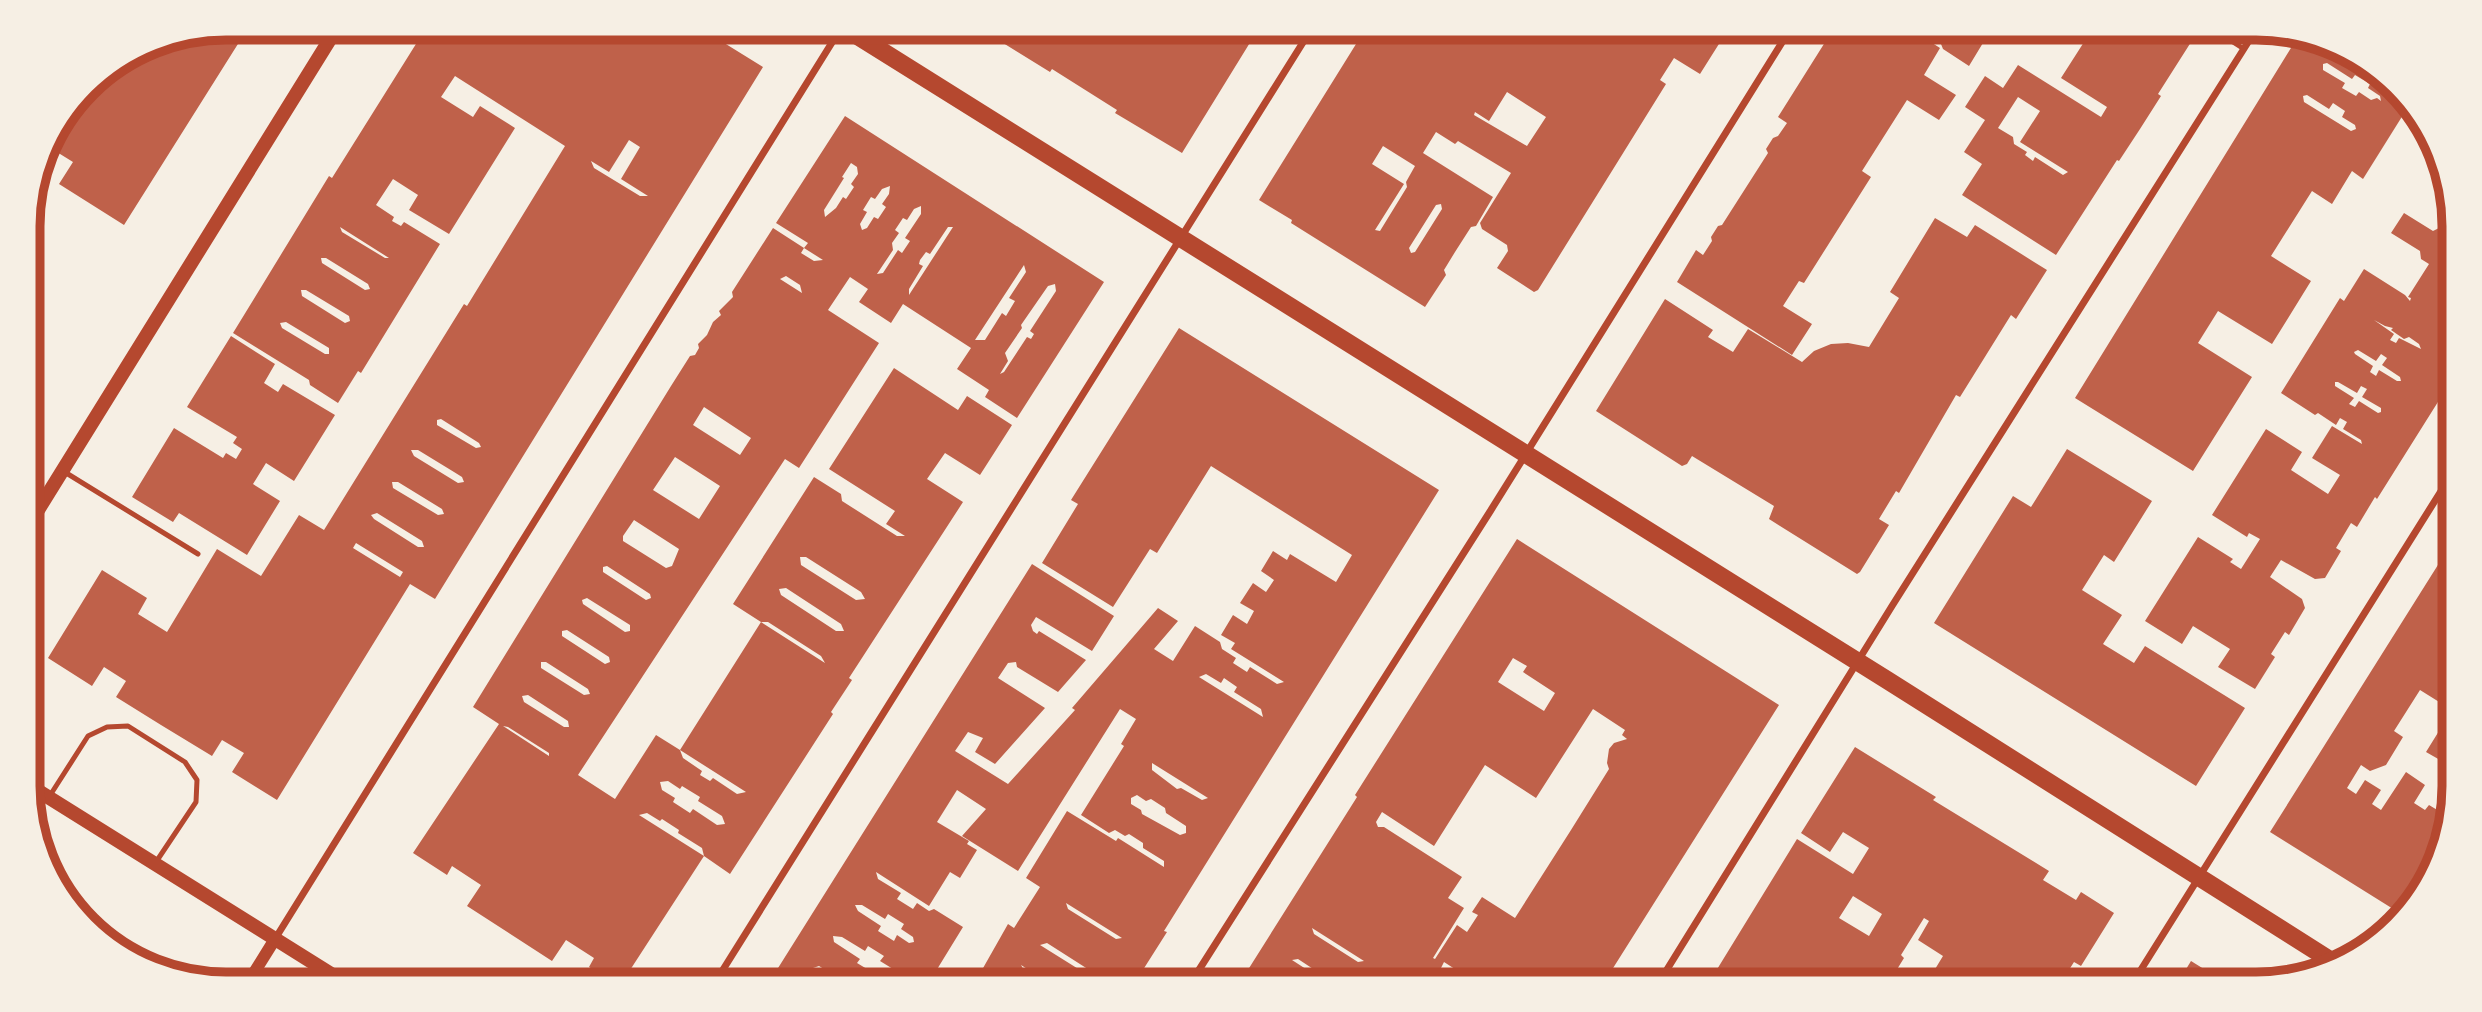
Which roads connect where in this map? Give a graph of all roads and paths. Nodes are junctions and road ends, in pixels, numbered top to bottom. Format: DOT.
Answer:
graph roads {
  1 [pos="1304,40"];
  2 [pos="1783,40"];
  3 [pos="2230,40"];
  4 [pos="2250,40"];
  5 [pos="330,41"];
  6 [pos="835,41"];
  7 [pos="863,41"];
  8 [pos="2244,49"];
  9 [pos="1180,238"];
  10 [pos="1525,454"];
  11 [pos="63,471"];
  12 [pos="2442,489"];
  13 [pos="40,506"];
  14 [pos="198,554"];
  15 [pos="1858,662"];
  16 [pos="40,792"];
  17 [pos="49,797"];
  18 [pos="155,864"];
  19 [pos="2199,879"];
  20 [pos="275,939"];
  21 [pos="2325,958"];
  22 [pos="1666,971"];
  23 [pos="2140,971"];
  24 [pos="254,972"];
  25 [pos="328,972"];
  26 [pos="722,972"];
  27 [pos="1198,972"];
  1 -- 9 [label="street"];
  2 -- 10 [label="street"];
  3 -- 8 [label="lane"];
  4 -- 8 [label="street"];
  5 -- 11 [label="main road"];
  6 -- 20 [label="street"];
  7 -- 9 [label="main road"];
  8 -- 15 [label="street"];
  9 -- 10 [label="main road"];
  9 -- 26 [label="street"];
  10 -- 15 [label="main road"];
  10 -- 27 [label="street"];
  11 -- 13 [label="main road"];
  11 -- 14 [label="lane"];
  12 -- 19 [label="street"];
  15 -- 19 [label="main road"];
  15 -- 22 [label="street"];
  16 -- 17 [label="main road"];
  17 -- 18 [label="main road"];
  17 -- 18 [label="lane"];
  18 -- 20 [label="main road"];
  19 -- 21 [label="main road"];
  19 -- 23 [label="street"];
  20 -- 24 [label="street"];
  20 -- 25 [label="main road"];
}
